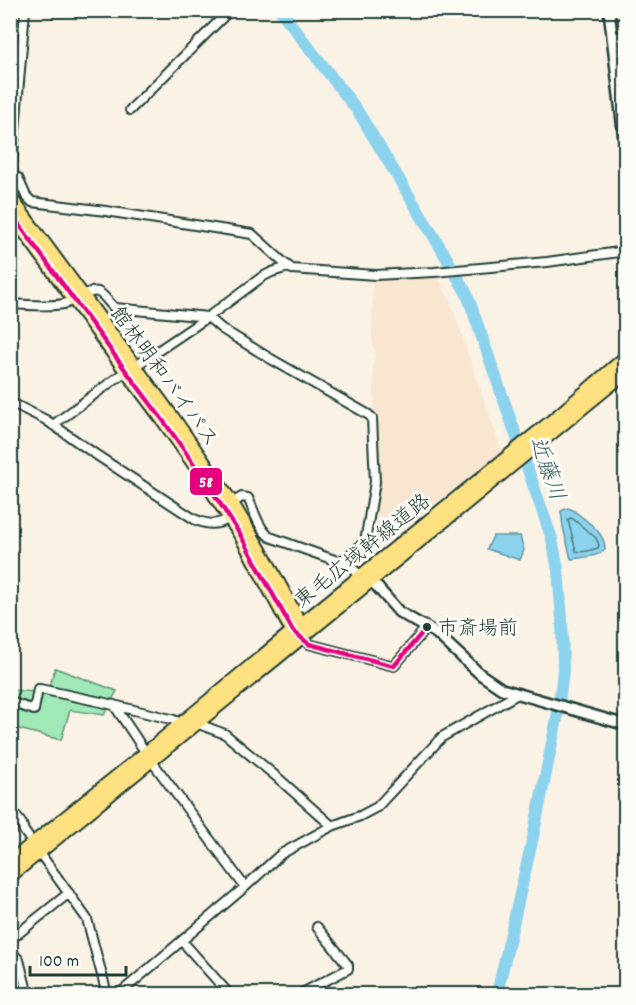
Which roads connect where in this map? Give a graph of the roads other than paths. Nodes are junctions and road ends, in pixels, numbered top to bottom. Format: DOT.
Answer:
graph roads {
  1 [pos="25,10"];
  2 [pos="230,10"];
  3 [pos="609,10"];
  4 [pos="626,35"];
  5 [pos="612,38"];
  6 [pos="622,95"];
  7 [pos="130,110"];
  8 [pos="626,156"];
  9 [pos="12,178"];
  10 [pos="10,197"];
  11 [pos="10,212"];
  12 [pos="626,251"];
  13 [pos="288,267"];
  14 [pos="79,298"];
  15 [pos="10,304"];
  16 [pos="208,317"];
  17 [pos="626,357"];
  18 [pos="130,369"];
  19 [pos="626,372"];
  20 [pos="10,402"];
  21 [pos="53,425"];
  22 [pos="531,443"];
  23 [pos="232,503"];
  24 [pos="230,518"];
  25 [pos="340,562"];
  26 [pos="367,578"];
  27 [pos="427,627"];
  28 [pos="298,631"];
  29 [pos="516,694"];
  30 [pos="10,702"];
  31 [pos="114,705"];
  32 [pos="182,723"];
  33 [pos="196,723"];
  34 [pos="626,725"];
  35 [pos="149,756"];
  36 [pos="10,808"];
  37 [pos="332,826"];
  38 [pos="37,848"];
  39 [pos="10,862"];
  40 [pos="10,876"];
  41 [pos="245,887"];
  42 [pos="69,893"];
  43 [pos="317,927"];
  44 [pos="10,940"];
  45 [pos="182,941"];
  46 [pos="10,950"];
  47 [pos="15,994"];
  48 [pos="106,994"];
  49 [pos="119,994"];
  50 [pos="229,994"];
  51 [pos="300,994"];
  1 -- 9 [label="street"];
  2 -- 7 [label="street"];
  3 -- 5 [label="street"];
  4 -- 5 [label="street"];
  5 -- 6 [label="street"];
  6 -- 8 [label="street"];
  9 -- 13 [label="street"];
  10 -- 14 [label="highway, 館林明和バイパス"];
  11 -- 14 [label="highway, 館林明和バイパス"];
  12 -- 13 [label="street"];
  13 -- 16 [label="street"];
  14 -- 15 [label="street"];
  14 -- 16 [label="street"];
  14 -- 18 [label="highway, 館林明和バイパス"];
  16 -- 18 [label="street"];
  16 -- 25 [label="street"];
  17 -- 22 [label="highway, 東毛広域幹線道路"];
  18 -- 21 [label="street"];
  18 -- 23 [label="highway, 館林明和バイパス"];
  18 -- 24 [label="highway, 館林明和バイパス"];
  19 -- 22 [label="highway, 東毛広域幹線道路"];
  20 -- 21 [label="street"];
  21 -- 24 [label="street"];
  22 -- 26 [label="highway, 東毛広域幹線道路"];
  23 -- 25 [label="street"];
  23 -- 28 [label="highway, 館林明和バイパス"];
  24 -- 28 [label="highway, 館林明和バイパス"];
  25 -- 26 [label="street"];
  26 -- 27 [label="street"];
  26 -- 28 [label="highway, 東毛広域幹線道路"];
  27 -- 28 [label="street"];
  27 -- 29 [label="street"];
  28 -- 32 [label="highway, 東毛広域幹線道路"];
  28 -- 33 [label="highway, 東毛広域幹線道路"];
  29 -- 34 [label="street"];
  29 -- 37 [label="street"];
  30 -- 31 [label="street"];
  31 -- 32 [label="street"];
  31 -- 35 [label="street"];
  32 -- 35 [label="highway, 東毛広域幹線道路"];
  33 -- 35 [label="highway, 東毛広域幹線道路"];
  33 -- 37 [label="street"];
  35 -- 38 [label="highway, 東毛広域幹線道路"];
  35 -- 41 [label="street"];
  36 -- 38 [label="street"];
  37 -- 41 [label="street"];
  38 -- 39 [label="highway, 東毛広域幹線道路"];
  38 -- 40 [label="highway, 東毛広域幹線道路"];
  38 -- 42 [label="street"];
  41 -- 45 [label="street"];
  42 -- 44 [label="street"];
  42 -- 48 [label="street"];
  43 -- 51 [label="street"];
  45 -- 49 [label="street"];
  45 -- 50 [label="street"];
  46 -- 47 [label="street"];
}
